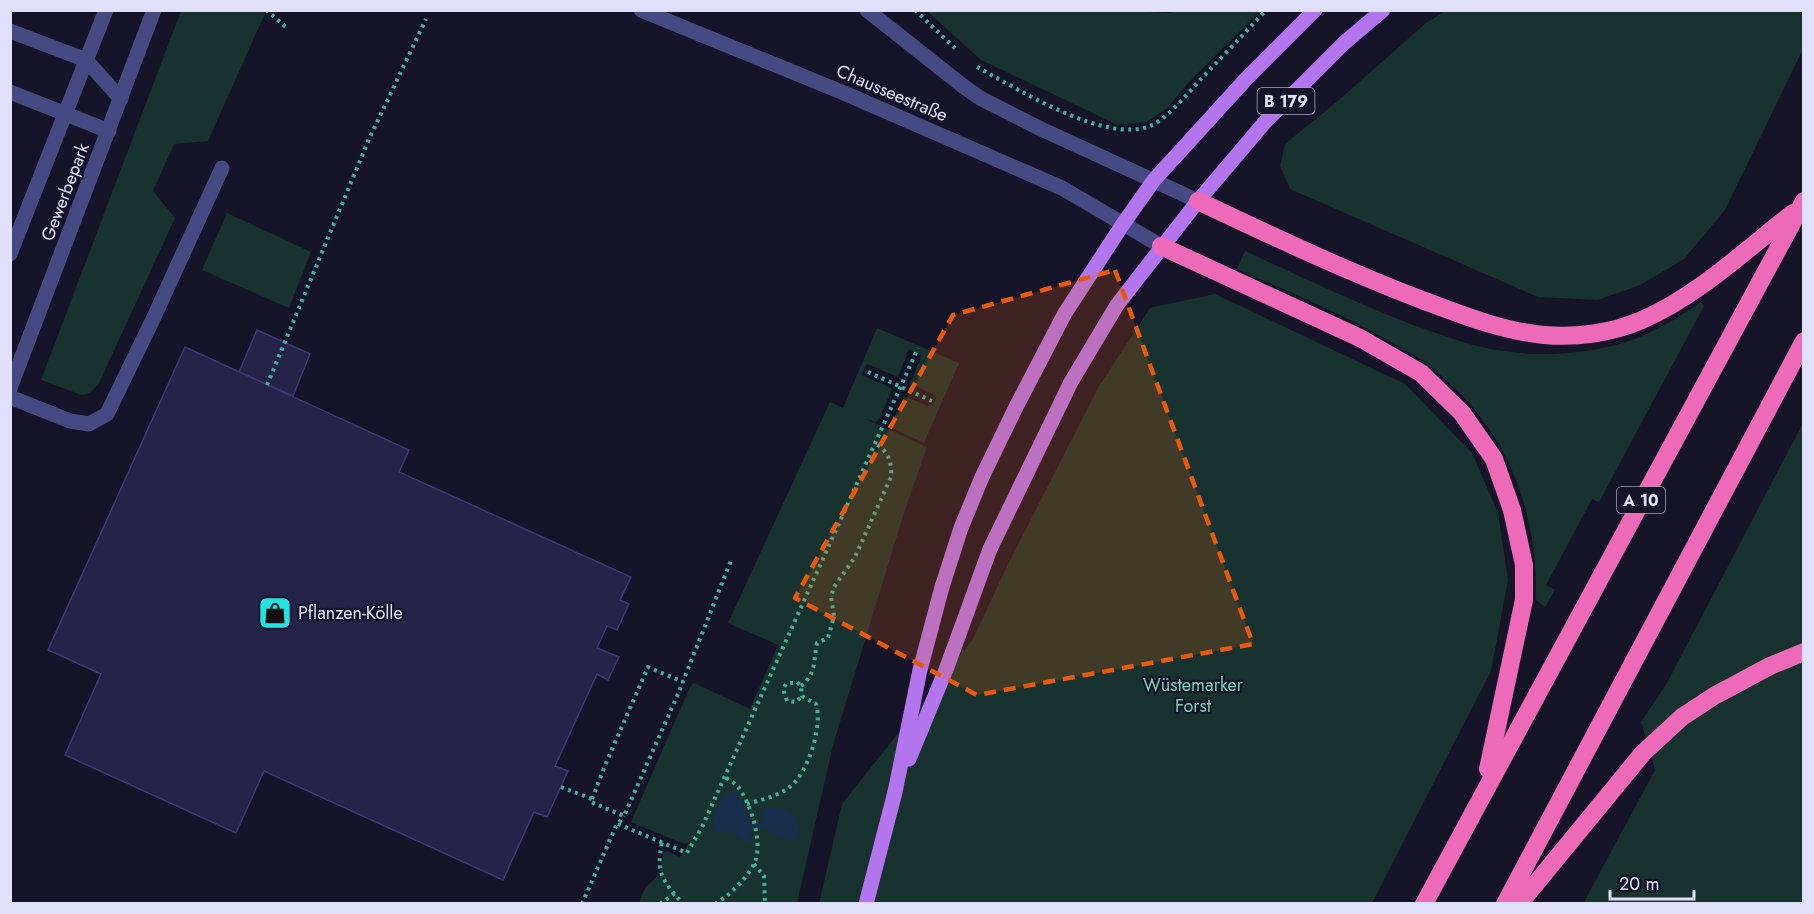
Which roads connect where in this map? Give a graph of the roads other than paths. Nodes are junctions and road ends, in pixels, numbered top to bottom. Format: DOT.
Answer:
graph roads {
  1 [pos="106,10"];
  2 [pos="154,10"];
  3 [pos="641,10"];
  4 [pos="867,10"];
  5 [pos="1316,10"];
  6 [pos="1383,10"];
  7 [pos="10,31"];
  8 [pos="86,60"];
  9 [pos="10,92"];
  10 [pos="121,99"];
  11 [pos="66,113"];
  12 [pos="109,131"];
  13 [pos="222,168"];
  14 [pos="1154,180"];
  15 [pos="1198,201"];
  16 [pos="1802,204"];
  17 [pos="1123,224"];
  18 [pos="1161,246"];
  19 [pos="10,254"];
  20 [pos="1803,341"];
  21 [pos="10,388"];
  22 [pos="10,397"];
  23 [pos="1803,652"];
  24 [pos="895,792"];
  25 [pos="1483,792"];
  26 [pos="866,903"];
  27 [pos="1424,903"];
  28 [pos="1506,903"];
  29 [pos="1519,903"];
  1 -- 8 [label="street, Gewerbepark"];
  2 -- 10 [label="street, Gewerbepark"];
  3 -- 17 [label="street, Chausseestraße"];
  4 -- 14 [label="street, Chausseestraße"];
  5 -- 14 [label="main road, B 179"];
  6 -- 15 [label="main road, B 179"];
  7 -- 8 [label="street"];
  8 -- 10 [label="street"];
  8 -- 11 [label="street, Gewerbepark"];
  9 -- 11 [label="street"];
  10 -- 12 [label="street, Gewerbepark"];
  11 -- 12 [label="street"];
  11 -- 19 [label="street, Gewerbepark"];
  12 -- 21 [label="street, Gewerbepark"];
  13 -- 22 [label="street"];
  14 -- 15 [label="street, Chausseestraße"];
  14 -- 17 [label="main road"];
  15 -- 16 [label="highway"];
  15 -- 18 [label="main road, B 179"];
  16 -- 25 [label="highway, A 10"];
  17 -- 18 [label="street, Chausseestraße"];
  17 -- 24 [label="main road"];
  18 -- 24 [label="main road"];
  18 -- 25 [label="highway"];
  20 -- 28 [label="highway"];
  23 -- 29 [label="highway"];
  24 -- 26 [label="main road"];
  25 -- 27 [label="highway, A 10"];
}
